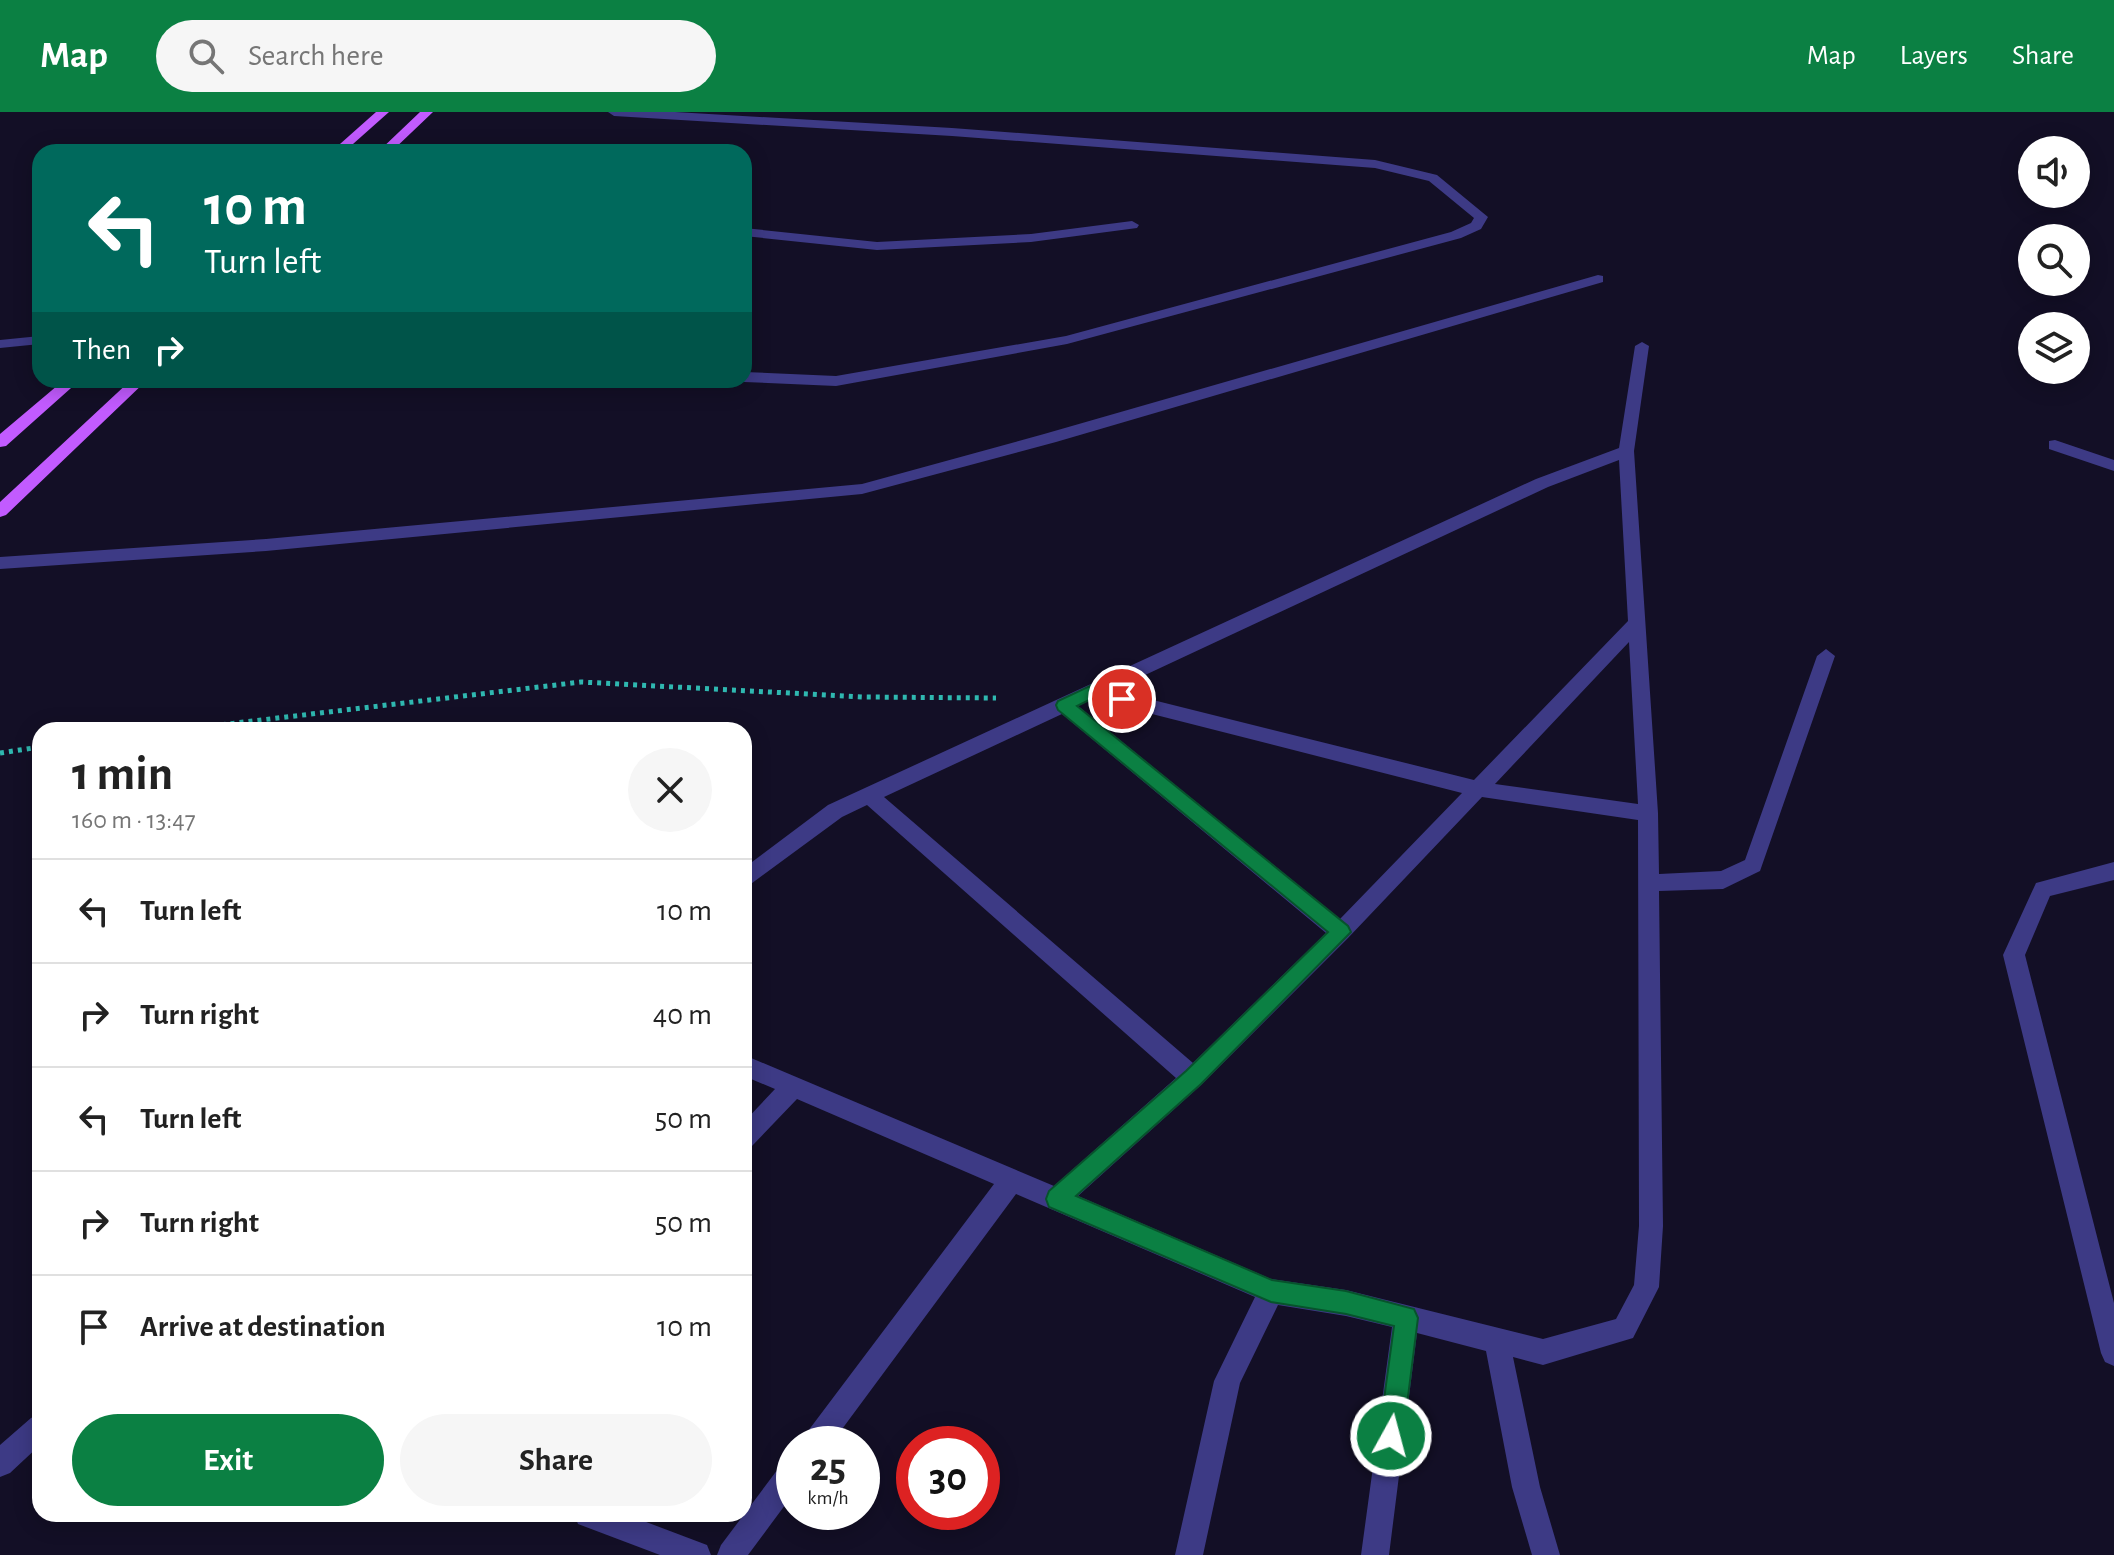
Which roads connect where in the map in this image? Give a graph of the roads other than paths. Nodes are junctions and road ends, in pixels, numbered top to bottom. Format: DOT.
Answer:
graph roads {
  1 [pos="383,112"];
  2 [pos="427,112"];
  3 [pos="614,112"];
  4 [pos="346,144"];
  5 [pos="393,144"];
  6 [pos="1132,225"];
  7 [pos="752,233"];
  8 [pos="1598,279"];
  9 [pos="32,341"];
  10 [pos="0,344"];
  11 [pos="1642,346"];
  12 [pos="752,377"];
  13 [pos="64,388"];
  14 [pos="131,388"];
  15 [pos="0,442"];
  16 [pos="2055,445"];
  17 [pos="1626,451"];
  18 [pos="2114,466"];
  19 [pos="0,511"];
  20 [pos="0,563"];
  21 [pos="1636,623"];
  22 [pos="1826,656"];
  23 [pos="1092,692"];
  24 [pos="1064,705"];
  25 [pos="1478,789"];
  26 [pos="869,795"];
  27 [pos="1648,813"];
  28 [pos="2114,871"];
  29 [pos="752,874"];
  30 [pos="1648,883"];
  31 [pos="1341,932"];
  32 [pos="752,1068"];
  33 [pos="1193,1078"];
  34 [pos="794,1086"];
  35 [pos="752,1130"];
  36 [pos="1012,1180"];
  37 [pos="1057,1199"];
  38 [pos="1271,1291"];
  39 [pos="1406,1318"];
  40 [pos="1497,1341"];
  41 [pos="2114,1353"];
  42 [pos="828,1426"];
  43 [pos="32,1434"];
  44 [pos="0,1463"];
  45 [pos="776,1495"];
  46 [pos="609,1522"];
  47 [pos="697,1555"];
  48 [pos="731,1555"];
  49 [pos="1189,1555"];
  50 [pos="1375,1555"];
  51 [pos="1546,1555"];
  1 -- 4 [label="main road"];
  2 -- 5 [label="main road"];
  3 -- 12 [label="street"];
  6 -- 7 [label="street"];
  8 -- 20 [label="street"];
  9 -- 10 [label="street"];
  11 -- 17 [label="street"];
  13 -- 15 [label="main road"];
  14 -- 19 [label="main road"];
  16 -- 18 [label="street"];
  17 -- 21 [label="street"];
  17 -- 23 [label="street"];
  21 -- 25 [label="street"];
  21 -- 27 [label="street"];
  22 -- 30 [label="street"];
  23 -- 24 [label="street"];
  23 -- 25 [label="street"];
  24 -- 26 [label="street"];
  24 -- 31 [label="street"];
  25 -- 27 [label="street"];
  25 -- 31 [label="street"];
  26 -- 29 [label="street"];
  26 -- 33 [label="street"];
  27 -- 30 [label="street"];
  28 -- 41 [label="street"];
  30 -- 40 [label="street"];
  31 -- 33 [label="street"];
  32 -- 34 [label="street"];
  33 -- 37 [label="street"];
  34 -- 35 [label="street"];
  34 -- 36 [label="street"];
  36 -- 37 [label="street"];
  36 -- 42 [label="street"];
  37 -- 38 [label="street"];
  38 -- 39 [label="street"];
  38 -- 49 [label="street"];
  39 -- 40 [label="street"];
  39 -- 50 [label="street"];
  40 -- 51 [label="street"];
  43 -- 44 [label="street"];
  45 -- 48 [label="street"];
  46 -- 47 [label="street"];
}
